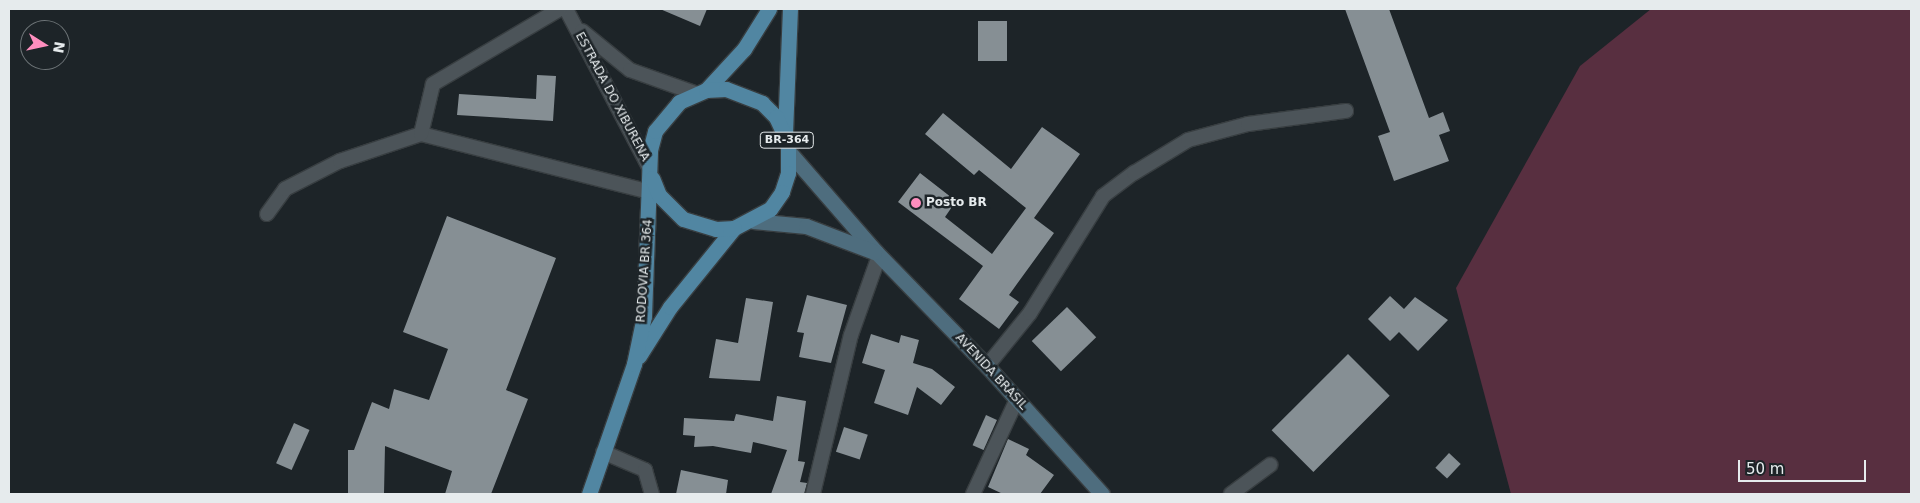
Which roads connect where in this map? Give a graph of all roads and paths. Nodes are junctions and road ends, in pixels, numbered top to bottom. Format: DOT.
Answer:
graph roads {
  1 [pos="560,9"];
  2 [pos="566,9"];
  3 [pos="768,9"];
  4 [pos="790,9"];
  5 [pos="575,25"];
  6 [pos="701,91"];
  7 [pos="1346,111"];
  8 [pos="421,134"];
  9 [pos="785,135"];
  10 [pos="790,152"];
  11 [pos="651,180"];
  12 [pos="267,214"];
  13 [pos="753,221"];
  14 [pos="734,228"];
  15 [pos="878,254"];
  16 [pos="634,364"];
  17 [pos="987,366"];
  18 [pos="1017,399"];
  19 [pos="603,452"];
  20 [pos="1270,465"];
  21 [pos="589,494"];
  22 [pos="652,494"];
  23 [pos="813,494"];
  24 [pos="973,494"];
  25 [pos="1102,494"];
  26 [pos="1231,494"];
  1 -- 8 [label="street"];
  2 -- 5 [label="street, ESTRADA DO XIBURENA"];
  3 -- 6 [label="main road, RODOVIA BR 364"];
  4 -- 9 [label="main road, RODOVIA BR 364 / BR-364"];
  5 -- 6 [label="street, ESTRADA DO XIBURENA"];
  5 -- 11 [label="street, ESTRADA DO XIBURENA"];
  6 -- 9 [label="main road, RODOVIA BR 364 / BR-364"];
  6 -- 11 [label="main road, RODOVIA BR 364"];
  7 -- 17 [label="street"];
  8 -- 11 [label="street"];
  8 -- 12 [label="street"];
  9 -- 10 [label="main road, RODOVIA BR 364 / BR-364"];
  10 -- 13 [label="main road, RODOVIA BR 364 / BR-364"];
  10 -- 15 [label="street, AVENIDA BRASIL"];
  11 -- 14 [label="main road, RODOVIA BR 364 / BR-364"];
  11 -- 16 [label="main road, RODOVIA BR 364"];
  13 -- 14 [label="main road, RODOVIA BR 364 / BR-364"];
  13 -- 15 [label="street, AVENIDA BRASIL"];
  14 -- 16 [label="main road, RODOVIA BR 364"];
  15 -- 17 [label="street, AVENIDA BRASIL"];
  15 -- 23 [label="street"];
  16 -- 19 [label="main road, RODOVIA BR 364"];
  17 -- 18 [label="street, AVENIDA BRASIL"];
  18 -- 24 [label="street"];
  18 -- 25 [label="street, AVENIDA BRASIL"];
  19 -- 21 [label="main road, RODOVIA BR 364"];
  19 -- 22 [label="street"];
  20 -- 26 [label="street"];
}
